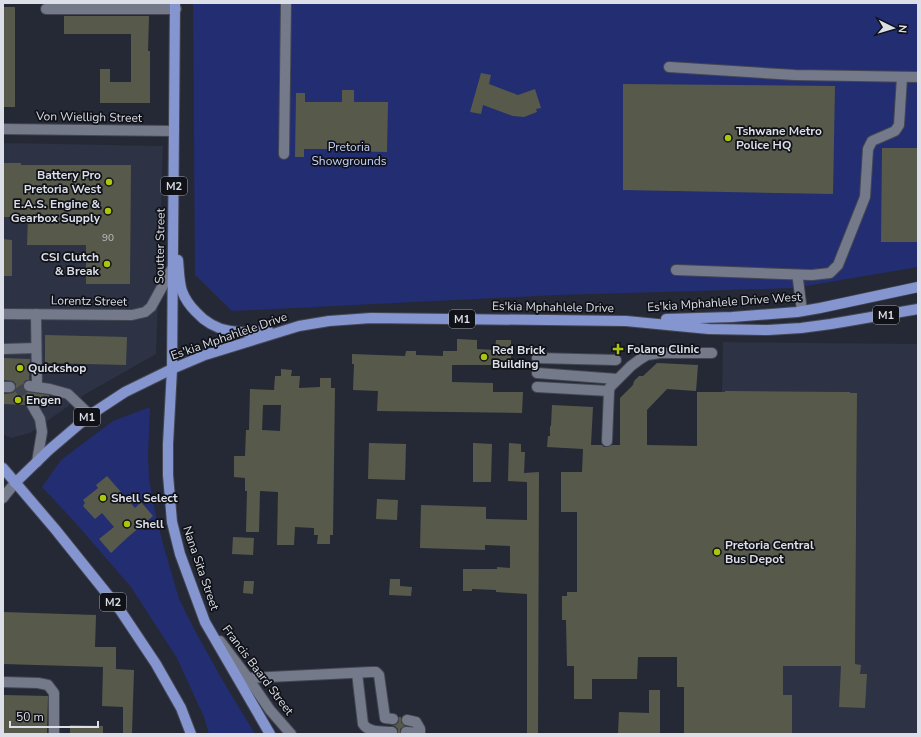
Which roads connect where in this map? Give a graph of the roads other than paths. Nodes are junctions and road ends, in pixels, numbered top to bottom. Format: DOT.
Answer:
graph roads {
  1 [pos="286,3"];
  2 [pos="176,6"];
  3 [pos="46,9"];
  4 [pos="669,66"];
  5 [pos="902,77"];
  6 [pos="918,77"];
  7 [pos="3,129"];
  8 [pos="174,131"];
  9 [pos="284,154"];
  10 [pos="173,222"];
  11 [pos="173,267"];
  12 [pos="676,270"];
  13 [pos="797,275"];
  14 [pos="918,287"];
  15 [pos="918,309"];
  16 [pos="802,311"];
  17 [pos="3,314"];
  18 [pos="36,314"];
  19 [pos="626,321"];
  20 [pos="299,326"];
  21 [pos="36,348"];
  22 [pos="3,349"];
  23 [pos="712,353"];
  24 [pos="537,358"];
  25 [pos="616,360"];
  26 [pos="172,369"];
  27 [pos="537,374"];
  28 [pos="617,379"];
  29 [pos="537,387"];
  30 [pos="609,391"];
  31 [pos="32,405"];
  32 [pos="90,415"];
  33 [pos="607,441"];
  34 [pos="37,462"];
  35 [pos="3,468"];
  36 [pos="15,483"];
  37 [pos="3,498"];
  38 [pos="205,622"];
  39 [pos="357,673"];
  40 [pos="248,678"];
  41 [pos="3,682"];
  42 [pos="393,719"];
  43 [pos="407,720"];
  44 [pos="392,732"];
  45 [pos="406,732"];
  46 [pos="54,734"];
  47 [pos="191,734"];
  48 [pos="270,734"];
  49 [pos="291,734"];
  50 [pos="420,734"];
  1 -- 9 [label="street"];
  2 -- 3 [label="street"];
  2 -- 8 [label="main road, Soutter Street / M2"];
  4 -- 5 [label="street"];
  5 -- 6 [label="street"];
  5 -- 13 [label="street"];
  7 -- 8 [label="street, Von Wielligh Street"];
  8 -- 10 [label="main road, Soutter Street / M2"];
  10 -- 11 [label="main road, Soutter Street / M2"];
  10 -- 20 [label="main road"];
  11 -- 18 [label="street, Lorentz Street"];
  11 -- 26 [label="main road, Soutter Street / M2"];
  12 -- 13 [label="street"];
  13 -- 16 [label="street"];
  14 -- 16 [label="main road, Es'kia Mphahlele Drive West / M1"];
  15 -- 19 [label="main road, Es'kia Mphahlele Drive / M1"];
  16 -- 19 [label="main road, Es'kia Mphahlele Drive West / M1"];
  17 -- 18 [label="street, Lorentz Street"];
  18 -- 21 [label="street"];
  19 -- 20 [label="main road, Es'kia Mphahlele Drive / M1"];
  20 -- 26 [label="main road, Es'kia Mphahlele Drive / M1"];
  21 -- 22 [label="street"];
  21 -- 32 [label="street"];
  23 -- 28 [label="street"];
  24 -- 25 [label="street"];
  26 -- 32 [label="main road, Es'kia Mphahlele Drive / M1"];
  26 -- 38 [label="main road, Nana Sita Street / M2"];
  27 -- 28 [label="street"];
  28 -- 30 [label="street"];
  29 -- 30 [label="street"];
  30 -- 33 [label="street"];
  31 -- 34 [label="street"];
  32 -- 34 [label="main road, Es'kia Mphahlele Drive / M1"];
  34 -- 36 [label="main road, Es'kia Mphahlele Drive / M1"];
  35 -- 36 [label="main road, M2"];
  36 -- 37 [label="street"];
  36 -- 47 [label="main road, M2"];
  38 -- 40 [label="street, Francis Baard Street"];
  38 -- 48 [label="main road, Nana Sita Street / M2"];
  39 -- 40 [label="street"];
  39 -- 42 [label="street"];
  39 -- 44 [label="street"];
  40 -- 49 [label="street, Francis Baard Street"];
  41 -- 46 [label="street"];
  43 -- 50 [label="street"];
  45 -- 50 [label="street"];
}
